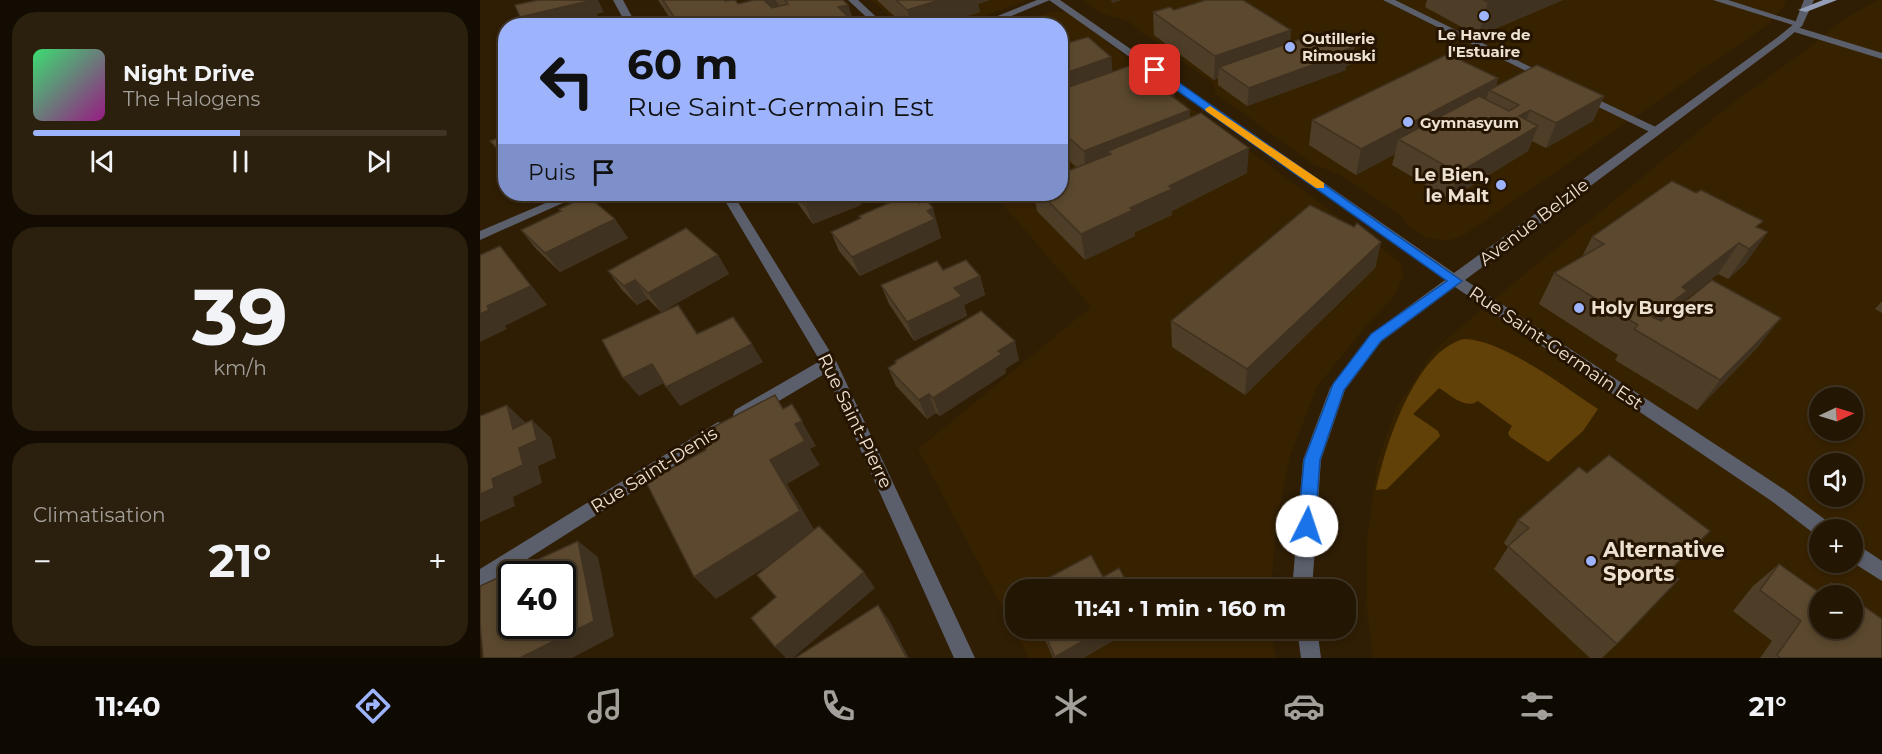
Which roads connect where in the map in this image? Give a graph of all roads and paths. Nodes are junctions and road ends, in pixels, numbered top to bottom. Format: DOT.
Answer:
graph roads {
  1 [pos="618,0"];
  2 [pos="853,0"];
  3 [pos="1045,0"];
  4 [pos="1054,0"];
  5 [pos="1388,0"];
  6 [pos="1718,0"];
  7 [pos="1832,0"];
  8 [pos="1806,5"];
  9 [pos="628,18"];
  10 [pos="873,18"];
  11 [pos="998,18"];
  12 [pos="1796,26"];
  13 [pos="1882,56"];
  14 [pos="1557,82"];
  15 [pos="1576,92"];
  16 [pos="1656,131"];
  17 [pos="561,201"];
  18 [pos="731,201"];
  19 [pos="480,236"];
  20 [pos="1456,281"];
  21 [pos="829,363"];
  22 [pos="1809,519"];
  23 [pos="1863,558"];
  24 [pos="1882,572"];
  25 [pos="1303,579"];
  26 [pos="480,580"];
  27 [pos="1308,639"];
  28 [pos="965,658"];
  29 [pos="1311,658"];
  1 -- 9 [label="street"];
  2 -- 10 [label="street"];
  3 -- 11 [label="street"];
  4 -- 20 [label="street, Rue Saint-Germain Est"];
  5 -- 14 [label="street"];
  6 -- 12 [label="street"];
  7 -- 8 [label="main road"];
  8 -- 12 [label="street"];
  12 -- 13 [label="street"];
  12 -- 16 [label="street, Avenue Belzile"];
  15 -- 16 [label="street"];
  16 -- 20 [label="street, Avenue Belzile"];
  17 -- 19 [label="street"];
  18 -- 21 [label="street, Rue Saint-Pierre"];
  20 -- 22 [label="street, Rue Saint-Germain Est"];
  20 -- 25 [label="street, Avenue Belzile"];
  21 -- 26 [label="street, Rue Saint-Denis"];
  21 -- 28 [label="street, Rue Saint-Pierre"];
  23 -- 24 [label="street"];
  27 -- 29 [label="street"];
}
